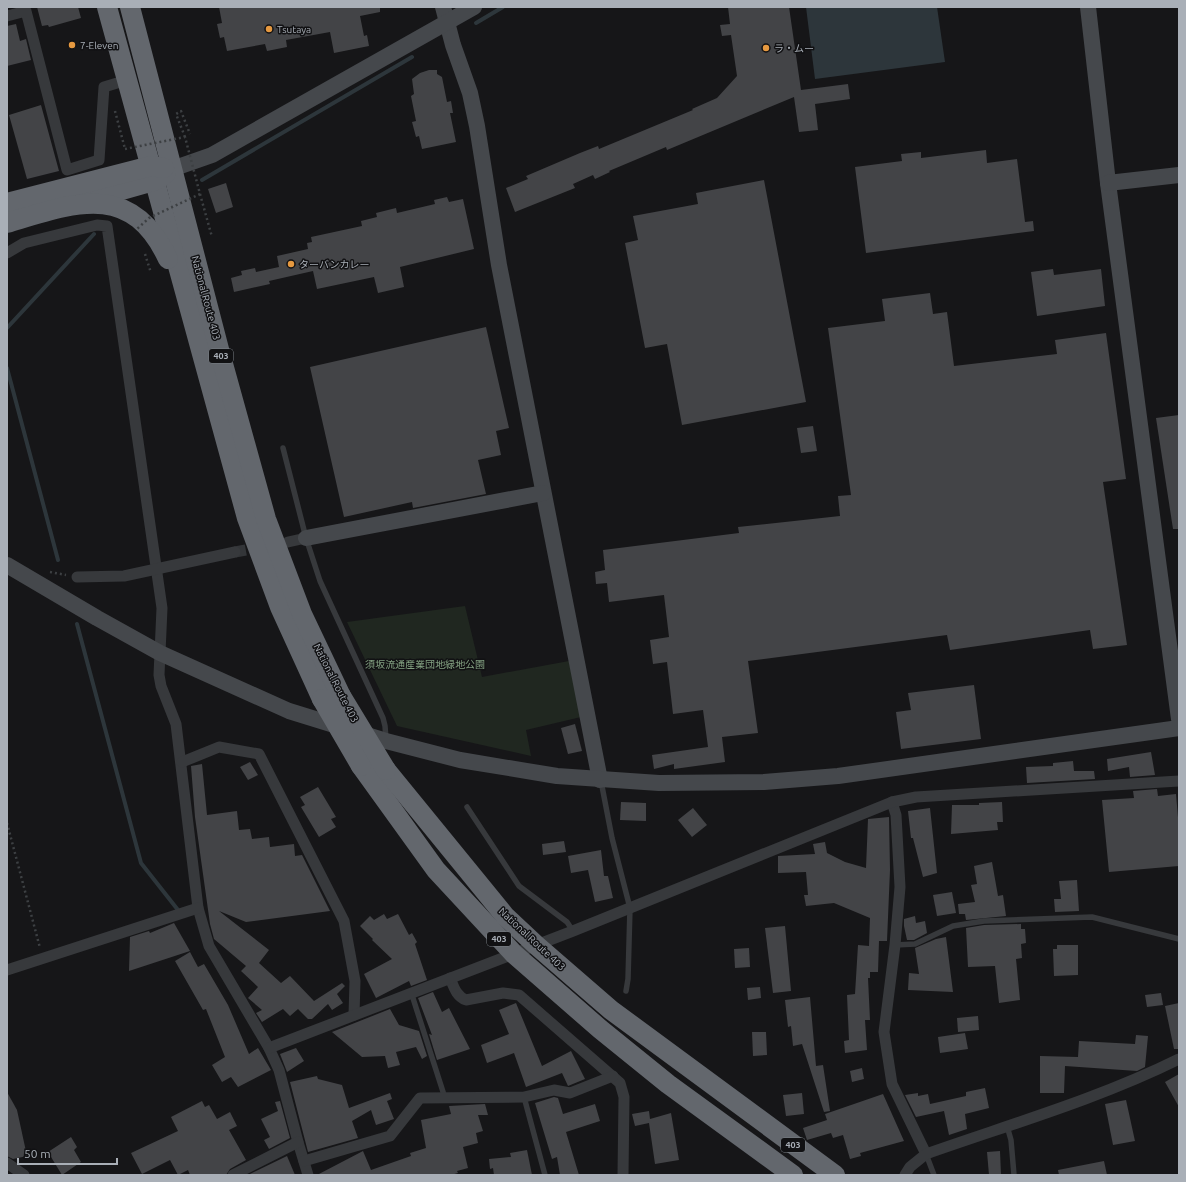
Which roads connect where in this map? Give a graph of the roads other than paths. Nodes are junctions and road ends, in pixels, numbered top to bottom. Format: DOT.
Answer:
graph roads {
  1 [pos="107,7"];
  2 [pos="130,7"];
  3 [pos="443,7"];
  4 [pos="474,7"];
  5 [pos="1088,7"];
  6 [pos="7,16"];
  7 [pos="446,23"];
  8 [pos="127,80"];
  9 [pos="172,168"];
  10 [pos="152,174"];
  11 [pos="1179,175"];
  12 [pos="1108,183"];
  13 [pos="7,202"];
  14 [pos="60,207"];
  15 [pos="7,223"];
  16 [pos="7,253"];
  17 [pos="188,304"];
  18 [pos="283,448"];
  19 [pos="543,493"];
  20 [pos="306,538"];
  21 [pos="288,542"];
  22 [pos="235,552"];
  23 [pos="7,565"];
  24 [pos="156,570"];
  25 [pos="77,577"];
  26 [pos="160,653"];
  27 [pos="1179,719"];
  28 [pos="1179,728"];
  29 [pos="386,741"];
  30 [pos="182,762"];
  31 [pos="600,780"];
  32 [pos="1179,781"];
  33 [pos="892,802"];
  34 [pos="466,807"];
  35 [pos="198,908"];
  36 [pos="630,908"];
  37 [pos="573,931"];
  38 [pos="1179,939"];
  39 [pos="536,945"];
  40 [pos="895,945"];
  41 [pos="514,954"];
  42 [pos="7,970"];
  43 [pos="450,978"];
  44 [pos="626,991"];
  45 [pos="411,992"];
  46 [pos="354,1015"];
  47 [pos="269,1048"];
  48 [pos="1179,1059"];
  49 [pos="613,1076"];
  50 [pos="524,1097"];
  51 [pos="445,1098"];
  52 [pos="1007,1126"];
  53 [pos="298,1142"];
  54 [pos="926,1154"];
  55 [pos="304,1161"];
  56 [pos="7,1163"];
  57 [pos="24,1175"];
  58 [pos="233,1175"];
  59 [pos="308,1175"];
  60 [pos="545,1175"];
  61 [pos="623,1175"];
  62 [pos="793,1175"];
  63 [pos="835,1175"];
  64 [pos="905,1175"];
  65 [pos="934,1175"];
  66 [pos="1014,1175"];
  1 -- 8 [label="highway, National Route 403 / 403"];
  2 -- 9 [label="highway, National Route 403 / 403"];
  3 -- 7 [label="street"];
  4 -- 7 [label="street"];
  5 -- 12 [label="street"];
  6 -- 8 [label="street"];
  7 -- 9 [label="street"];
  7 -- 19 [label="street"];
  8 -- 10 [label="highway, National Route 403 / 403"];
  9 -- 10 [label="highway"];
  9 -- 39 [label="highway, National Route 403 / 403, bridge"];
  10 -- 13 [label="highway"];
  10 -- 14 [label="highway"];
  10 -- 17 [label="highway, National Route 403 / 403"];
  11 -- 12 [label="street"];
  12 -- 27 [label="street"];
  14 -- 15 [label="highway"];
  14 -- 17 [label="highway"];
  16 -- 24 [label="street"];
  17 -- 41 [label="highway, National Route 403 / 403, bridge"];
  18 -- 20 [label="lane"];
  19 -- 20 [label="street"];
  19 -- 31 [label="street"];
  20 -- 21 [label="street"];
  20 -- 29 [label="lane"];
  22 -- 24 [label="street"];
  23 -- 26 [label="street"];
  24 -- 25 [label="street"];
  24 -- 26 [label="street"];
  26 -- 29 [label="street"];
  26 -- 30 [label="street"];
  28 -- 31 [label="street"];
  29 -- 31 [label="street"];
  30 -- 35 [label="street"];
  30 -- 46 [label="street"];
  31 -- 36 [label="lane"];
  32 -- 33 [label="street"];
  33 -- 36 [label="street"];
  33 -- 40 [label="street"];
  34 -- 37 [label="lane"];
  35 -- 42 [label="street"];
  35 -- 47 [label="street"];
  36 -- 37 [label="street"];
  36 -- 44 [label="lane"];
  37 -- 39 [label="street"];
  38 -- 40 [label="lane"];
  39 -- 41 [label="street"];
  39 -- 63 [label="highway, National Route 403 / 403"];
  40 -- 54 [label="street"];
  41 -- 43 [label="street"];
  41 -- 62 [label="highway, National Route 403 / 403"];
  43 -- 45 [label="street"];
  43 -- 49 [label="street"];
  45 -- 46 [label="street"];
  45 -- 51 [label="lane"];
  46 -- 47 [label="street"];
  47 -- 53 [label="street"];
  48 -- 52 [label="street"];
  49 -- 50 [label="street"];
  49 -- 61 [label="street"];
  50 -- 51 [label="street"];
  50 -- 60 [label="lane"];
  51 -- 55 [label="street"];
  52 -- 54 [label="street"];
  52 -- 66 [label="lane"];
  53 -- 55 [label="street"];
  53 -- 58 [label="street"];
  54 -- 64 [label="street"];
  54 -- 65 [label="lane"];
  55 -- 59 [label="street"];
  56 -- 57 [label="street"];
}
